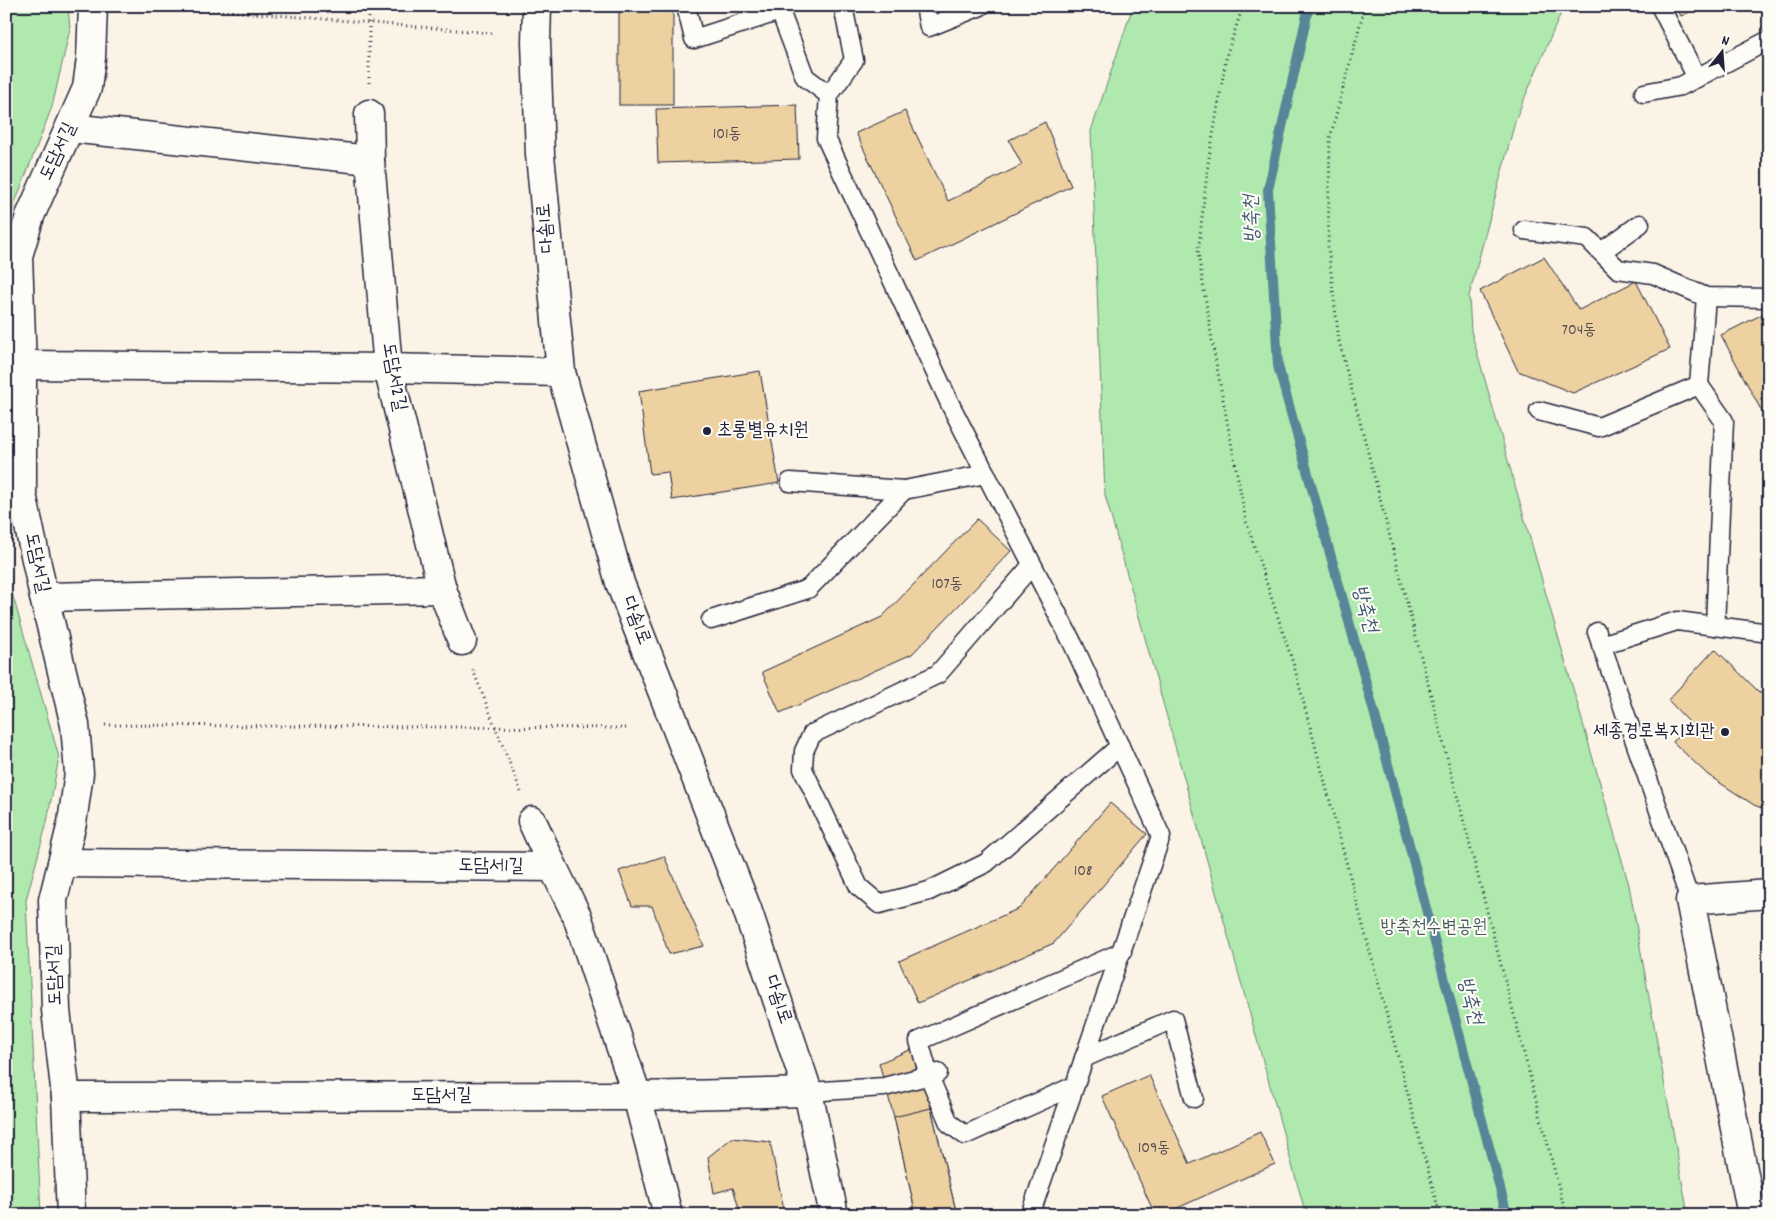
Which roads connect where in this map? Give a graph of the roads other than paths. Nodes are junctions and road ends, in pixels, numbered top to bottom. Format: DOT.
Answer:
graph roads {
  1 [pos="93,6"];
  2 [pos="537,6"];
  3 [pos="686,6"];
  4 [pos="843,6"];
  5 [pos="925,6"];
  6 [pos="981,6"];
  7 [pos="1660,6"];
  8 [pos="781,9"];
  9 [pos="1769,40"];
  10 [pos="1697,78"];
  11 [pos="1644,93"];
  12 [pos="829,95"];
  13 [pos="369,114"];
  14 [pos="70,128"];
  15 [pos="370,160"];
  16 [pos="1640,224"];
  17 [pos="1524,230"];
  18 [pos="1601,252"];
  19 [pos="1706,297"];
  20 [pos="1769,298"];
  21 [pos="22,365"];
  22 [pos="388,368"];
  23 [pos="561,372"];
  24 [pos="1699,385"];
  25 [pos="1539,411"];
  26 [pos="986,474"];
  27 [pos="790,482"];
  28 [pos="904,490"];
  29 [pos="1032,565"];
  30 [pos="442,589"];
  31 [pos="44,597"];
  32 [pos="711,620"];
  33 [pos="1715,626"];
  34 [pos="1769,633"];
  35 [pos="462,641"];
  36 [pos="1120,746"];
  37 [pos="532,821"];
  38 [pos="62,863"];
  39 [pos="553,867"];
  40 [pos="1769,894"];
  41 [pos="1690,900"];
  42 [pos="1122,952"];
  43 [pos="1084,1058"];
  44 [pos="934,1074"];
  45 [pos="1074,1086"];
  46 [pos="808,1092"];
  47 [pos="637,1096"];
  48 [pos="66,1097"];
  49 [pos="1194,1098"];
  50 [pos="71,1215"];
  51 [pos="668,1215"];
  52 [pos="834,1215"];
  53 [pos="1030,1215"];
  54 [pos="1752,1215"];
  1 -- 14 [label="street, 도담서길"];
  2 -- 23 [label="street, 다솜1로"];
  3 -- 8 [label="lane"];
  4 -- 12 [label="lane"];
  5 -- 6 [label="lane"];
  7 -- 10 [label="lane"];
  8 -- 12 [label="lane"];
  9 -- 10 [label="lane"];
  10 -- 11 [label="lane"];
  12 -- 26 [label="lane"];
  13 -- 15 [label="street, 도담서2길"];
  14 -- 15 [label="street"];
  14 -- 21 [label="street, 도담서길"];
  15 -- 22 [label="street, 도담서2길"];
  16 -- 18 [label="lane"];
  17 -- 18 [label="lane"];
  18 -- 19 [label="lane"];
  19 -- 20 [label="lane"];
  19 -- 24 [label="lane"];
  21 -- 22 [label="street"];
  21 -- 31 [label="street, 도담서길"];
  22 -- 23 [label="street"];
  22 -- 30 [label="street, 도담서2길"];
  23 -- 46 [label="street, 다솜1로"];
  24 -- 25 [label="lane"];
  24 -- 33 [label="lane"];
  26 -- 28 [label="lane"];
  26 -- 29 [label="lane"];
  27 -- 28 [label="lane"];
  28 -- 32 [label="lane"];
  29 -- 36 [label="lane"];
  29 -- 36 [label="lane"];
  30 -- 31 [label="street"];
  30 -- 35 [label="street, 도담서2길"];
  31 -- 38 [label="street, 도담서길"];
  33 -- 34 [label="lane"];
  33 -- 41 [label="lane"];
  36 -- 42 [label="lane"];
  37 -- 39 [label="street"];
  38 -- 39 [label="street, 도담서1길"];
  38 -- 48 [label="street, 도담서길"];
  39 -- 47 [label="street"];
  40 -- 41 [label="street"];
  41 -- 54 [label="street"];
  42 -- 43 [label="lane"];
  42 -- 44 [label="lane"];
  43 -- 45 [label="lane"];
  43 -- 49 [label="lane"];
  44 -- 45 [label="lane"];
  44 -- 46 [label="lane"];
  45 -- 53 [label="lane"];
  46 -- 47 [label="street, 도담서길"];
  46 -- 52 [label="street, 다솜1로"];
  47 -- 48 [label="street, 도담서길"];
  47 -- 51 [label="street"];
  48 -- 50 [label="street, 도담서길"];
}
